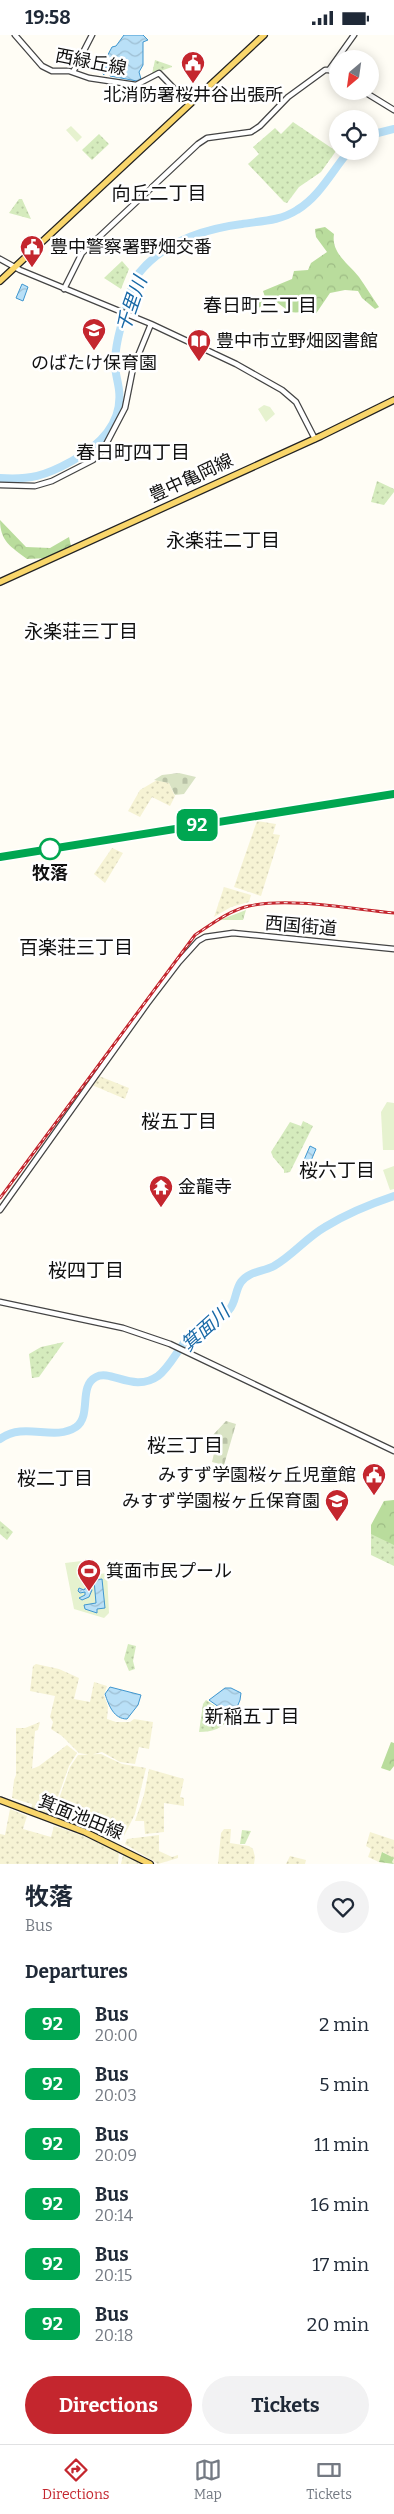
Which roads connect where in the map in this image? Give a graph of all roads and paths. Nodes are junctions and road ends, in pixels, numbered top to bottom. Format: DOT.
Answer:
graph roads {
  1 [pos="15,35"];
  2 [pos="92,35"];
  3 [pos="264,35"];
  4 [pos="354,35"];
  5 [pos="343,50"];
  6 [pos="329,70"];
  7 [pos="72,72"];
  8 [pos="378,100"];
  9 [pos="189,104"];
  10 [pos="394,110"];
  11 [pos="0,259"];
  12 [pos="14,267"];
  13 [pos="0,281"];
  14 [pos="64,289"];
  15 [pos="151,324"];
  16 [pos="394,399"];
  17 [pos="315,439"];
  18 [pos="0,485"];
  19 [pos="0,582"];
  20 [pos="394,794"];
  21 [pos="0,857"];
  22 [pos="394,949"];
  23 [pos="0,1210"];
  24 [pos="0,1302"];
  25 [pos="394,1451"];
  26 [pos="0,1800"];
  27 [pos="150,1864"];
  1 -- 7 [label="street, 西緑丘線"];
  2 -- 7 [label="street"];
  3 -- 9 [label="main road"];
  4 -- 5 [label="street"];
  6 -- 14 [label="street"];
  7 -- 9 [label="street, 西緑丘線"];
  8 -- 10 [label="street"];
  9 -- 12 [label="main road"];
  11 -- 12 [label="street"];
  12 -- 13 [label="main road"];
  12 -- 14 [label="street"];
  14 -- 15 [label="street"];
  15 -- 17 [label="street"];
  15 -- 18 [label="street"];
  16 -- 17 [label="main road, 豊中亀岡線"];
  17 -- 19 [label="main road, 豊中亀岡線"];
  20 -- 21 [label="highway"];
  22 -- 23 [label="street, 西国街道"];
  24 -- 25 [label="street"];
  26 -- 27 [label="main road, 箕面池田線"];
}
